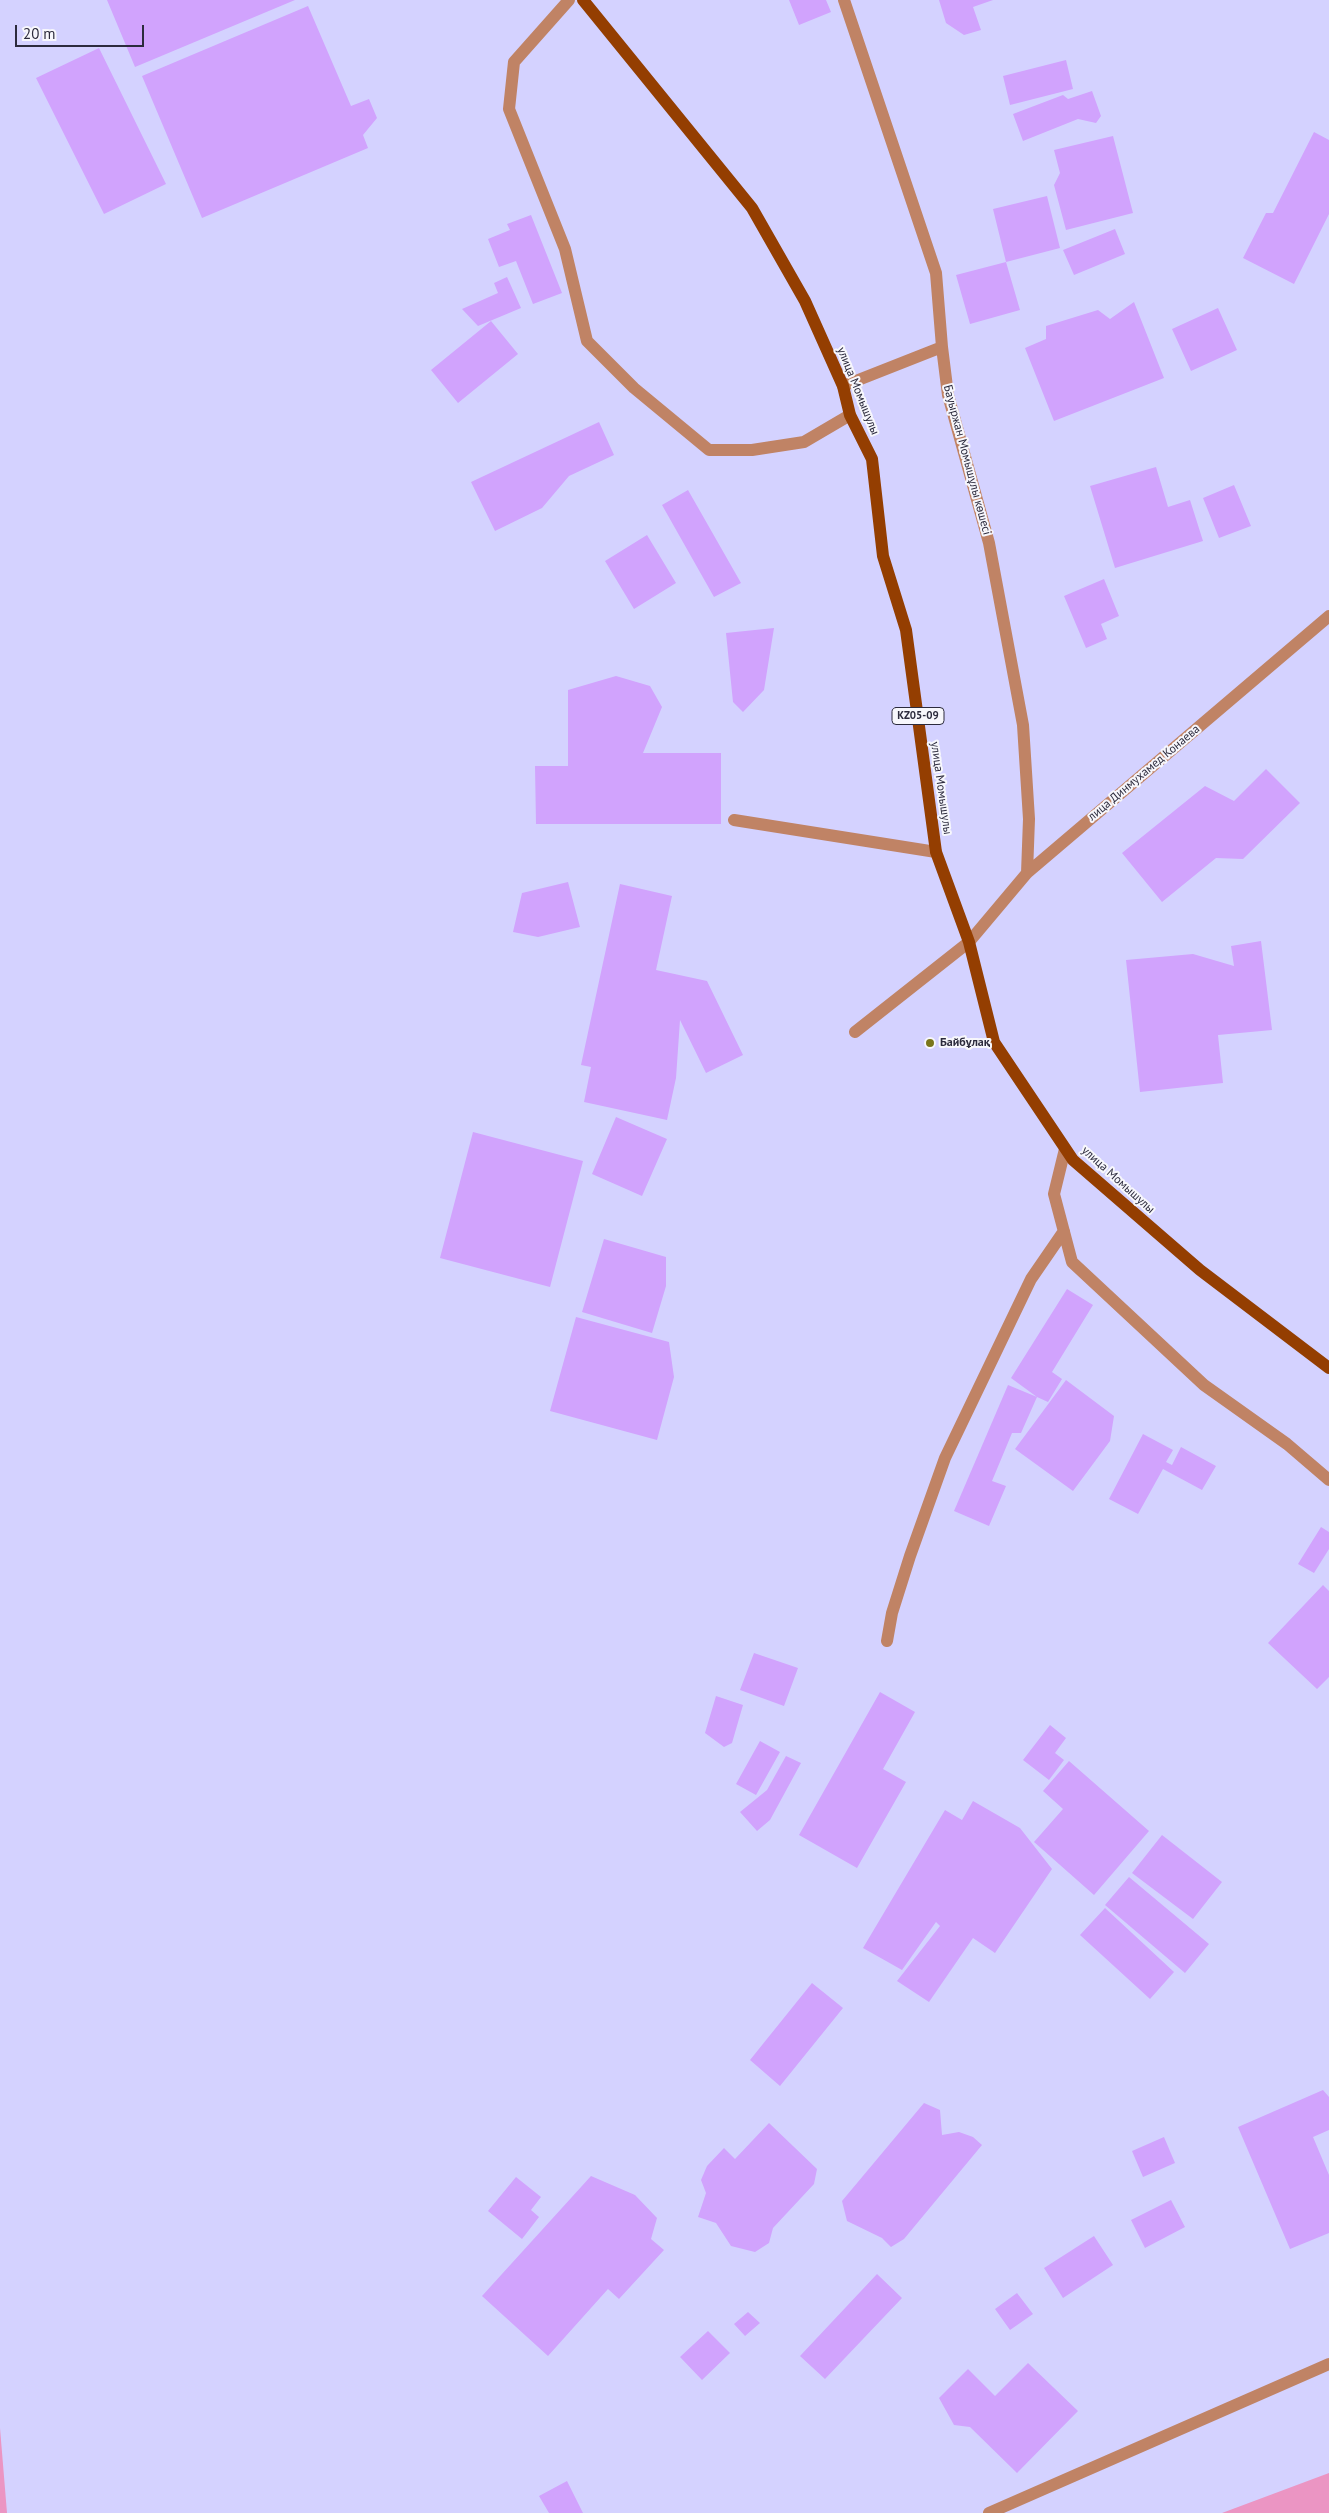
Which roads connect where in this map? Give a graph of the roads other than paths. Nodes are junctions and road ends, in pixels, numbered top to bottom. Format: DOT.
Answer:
graph roads {
  1 [pos="569,0"];
  2 [pos="583,0"];
  3 [pos="844,0"];
  4 [pos="942,347"];
  5 [pos="843,386"];
  6 [pos="850,414"];
  7 [pos="1329,616"];
  8 [pos="734,820"];
  9 [pos="936,852"];
  10 [pos="1027,873"];
  11 [pos="969,942"];
  12 [pos="855,1032"];
  13 [pos="1065,1149"];
  14 [pos="1064,1232"];
  15 [pos="1329,1368"];
  16 [pos="1329,1480"];
  17 [pos="887,1641"];
  18 [pos="1329,2364"];
  19 [pos="989,2513"];
  1 -- 6 [label="street"];
  2 -- 5 [label="main road, улица Момышулы / KZ05-09"];
  3 -- 4 [label="street, Бауыржан Момышұлы көшесі"];
  4 -- 5 [label="street"];
  4 -- 10 [label="street, Бауыржан Момышұлы көшесі"];
  5 -- 6 [label="main road, улица Момышулы / KZ05-09"];
  6 -- 9 [label="main road, улица Момышулы / KZ05-09"];
  7 -- 10 [label="street, лица Динмухамед Конаева"];
  8 -- 9 [label="street"];
  9 -- 11 [label="main road, улица Момышулы / KZ05-09"];
  10 -- 11 [label="street, лица Динмухамед Конаева"];
  11 -- 12 [label="street, лица Динмухамед Конаева"];
  11 -- 13 [label="main road, улица Момышулы / KZ05-09"];
  13 -- 14 [label="street"];
  13 -- 15 [label="main road, улица Момышулы / KZ05-09"];
  14 -- 16 [label="street"];
  14 -- 17 [label="street"];
  18 -- 19 [label="street"];
}
